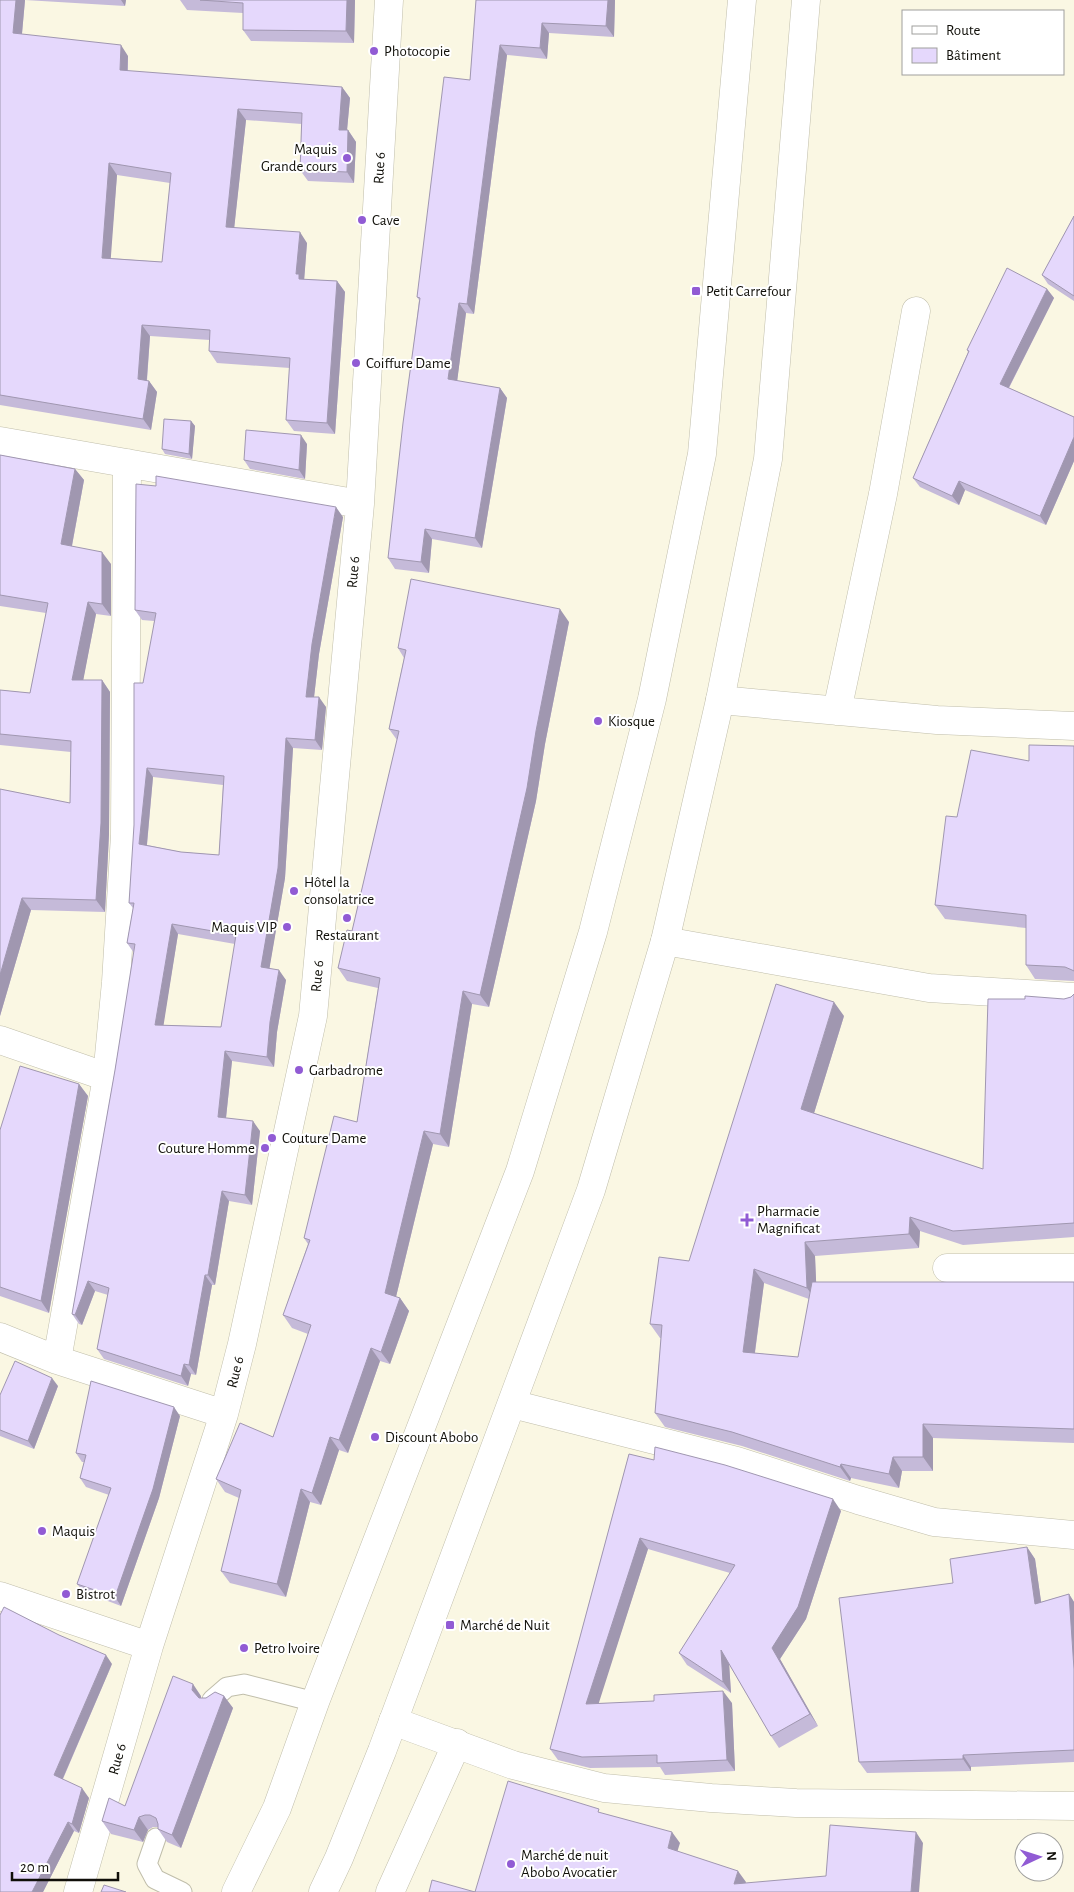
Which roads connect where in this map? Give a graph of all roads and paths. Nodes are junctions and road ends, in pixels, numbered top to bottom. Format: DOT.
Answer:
graph roads {
  1 [pos="389,0"];
  2 [pos="742,0"];
  3 [pos="806,0"];
  4 [pos="916,311"];
  5 [pos="0,441"];
  6 [pos="127,463"];
  7 [pos="360,504"];
  8 [pos="720,700"];
  9 [pos="837,711"];
  10 [pos="1074,726"];
  11 [pos="665,941"];
  12 [pos="1074,997"];
  13 [pos="0,1040"];
  14 [pos="106,1077"];
  15 [pos="947,1268"];
  16 [pos="1074,1268"];
  17 [pos="0,1337"];
  18 [pos="57,1360"];
  19 [pos="512,1404"];
  20 [pos="224,1414"];
  21 [pos="1074,1535"];
  22 [pos="0,1596"];
  23 [pos="149,1646"];
  24 [pos="212,1700"];
  25 [pos="315,1702"];
  26 [pos="393,1721"];
  27 [pos="457,1743"];
  28 [pos="1074,1806"];
  29 [pos="156,1838"];
  30 [pos="78,1892"];
  31 [pos="182,1892"];
  32 [pos="236,1892"];
  33 [pos="323,1892"];
  34 [pos="390,1892"];
  1 -- 7 [label="street, Rue 6"];
  2 -- 25 [label="street"];
  3 -- 8 [label="street"];
  4 -- 9 [label="street"];
  5 -- 6 [label="street"];
  6 -- 7 [label="street"];
  6 -- 14 [label="street"];
  7 -- 20 [label="street, Rue 6"];
  8 -- 9 [label="street"];
  8 -- 11 [label="street"];
  9 -- 10 [label="street"];
  11 -- 12 [label="street"];
  11 -- 19 [label="street"];
  13 -- 14 [label="street"];
  14 -- 18 [label="street"];
  15 -- 16 [label="street"];
  17 -- 18 [label="street"];
  18 -- 20 [label="street"];
  19 -- 21 [label="street"];
  19 -- 26 [label="street"];
  20 -- 23 [label="street, Rue 6"];
  22 -- 23 [label="street"];
  23 -- 30 [label="street, Rue 6"];
  24 -- 25 [label="lane"];
  25 -- 32 [label="street"];
  26 -- 27 [label="street"];
  26 -- 33 [label="street"];
  27 -- 28 [label="street"];
  27 -- 34 [label="street"];
  29 -- 31 [label="lane"];
}
